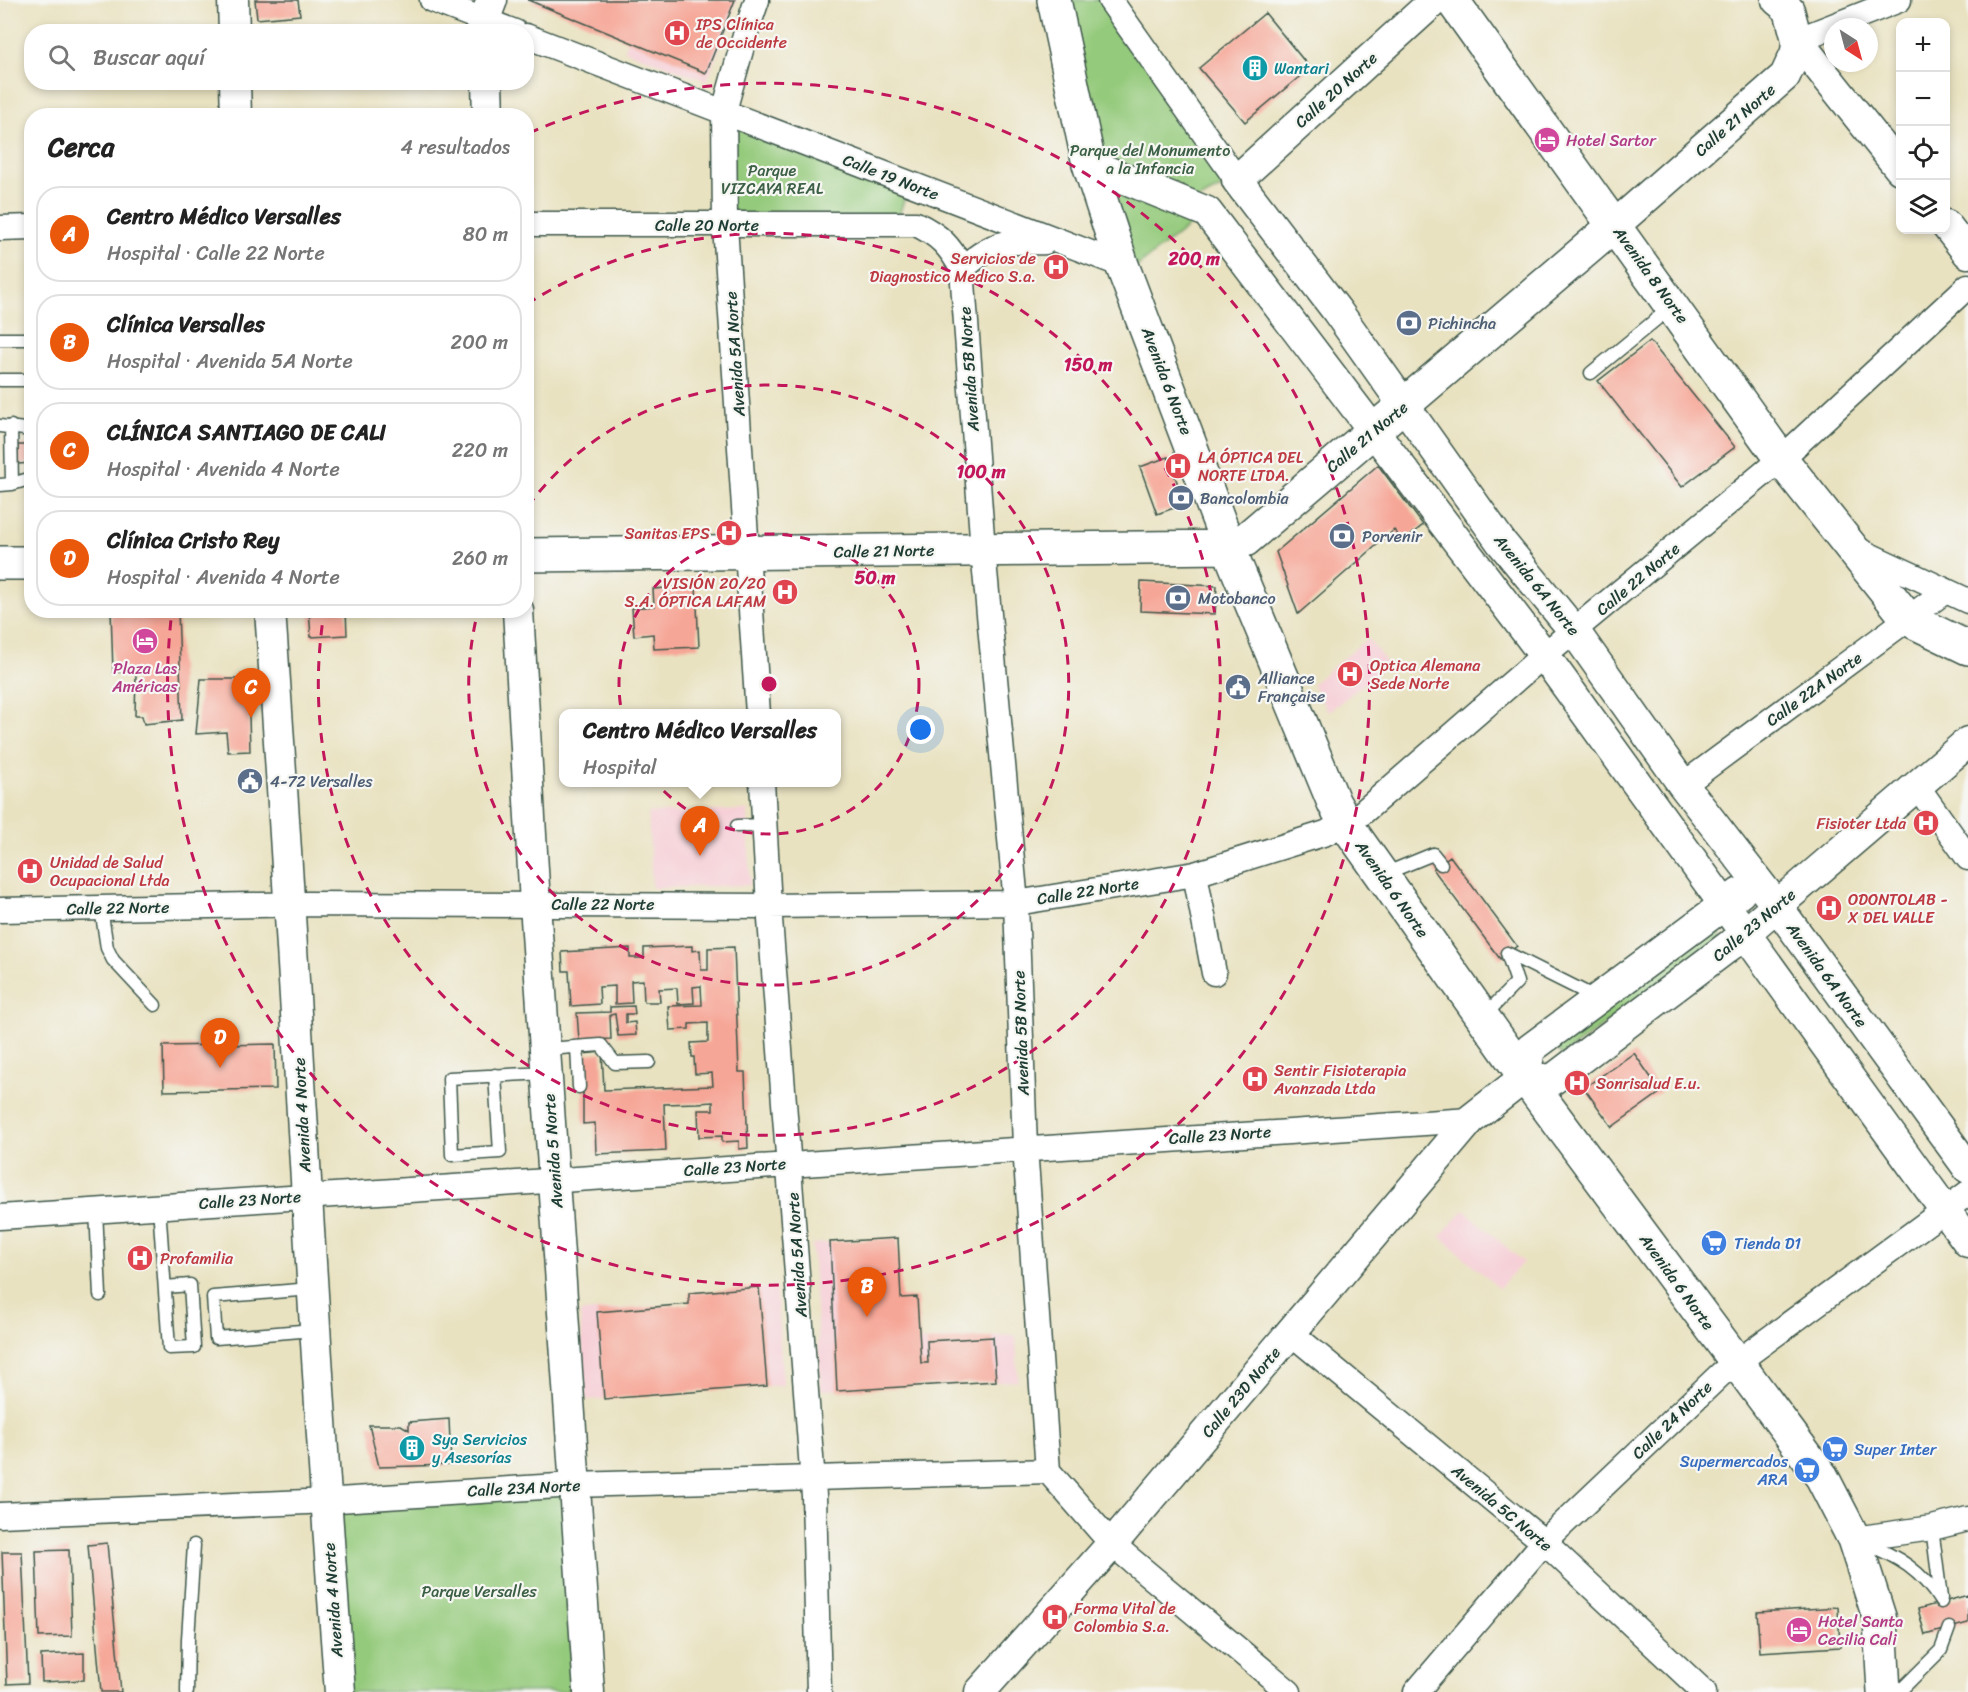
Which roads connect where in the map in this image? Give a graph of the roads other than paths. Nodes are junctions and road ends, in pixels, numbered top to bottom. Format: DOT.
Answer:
graph roads {
  1 [pos="233,0"];
  2 [pos="432,0"];
  3 [pos="757,0"];
  4 [pos="1054,0"];
  5 [pos="1110,0"];
  6 [pos="1435,0"];
  7 [pos="1452,0"];
  8 [pos="1778,0"];
  9 [pos="1899,0"];
  10 [pos="486,17"];
  11 [pos="234,24"];
  12 [pos="500,24"];
  13 [pos="534,39"];
  14 [pos="1797,40"];
  15 [pos="235,90"];
  16 [pos="487,90"];
  17 [pos="236,108"];
  18 [pos="488,108"];
  19 [pos="724,111"];
  20 [pos="1089,164"];
  21 [pos="1896,164"];
  22 [pos="885,176"];
  23 [pos="1237,180"];
  24 [pos="534,224"];
  25 [pos="888,224"];
  26 [pos="916,224"];
  27 [pos="1615,225"];
  28 [pos="725,226"];
  29 [pos="24,227"];
  30 [pos="0,228"];
  31 [pos="1950,230"];
  32 [pos="1055,240"];
  33 [pos="1968,253"];
  34 [pos="1122,265"];
  35 [pos="962,269"];
  36 [pos="1968,286"];
  37 [pos="1674,306"];
  38 [pos="0,339"];
  39 [pos="24,339"];
  40 [pos="1591,374"];
  41 [pos="0,380"];
  42 [pos="24,380"];
  43 [pos="1404,405"];
  44 [pos="6,426"];
  45 [pos="24,429"];
  46 [pos="1375,430"];
  47 [pos="1781,459"];
  48 [pos="24,480"];
  49 [pos="6,484"];
  50 [pos="1229,547"];
  51 [pos="1854,548"];
  52 [pos="983,550"];
  53 [pos="749,553"];
  54 [pos="534,555"];
  55 [pos="0,563"];
  56 [pos="24,563"];
  57 [pos="1944,592"];
  58 [pos="1968,601"];
  59 [pos="271,618"];
  60 [pos="518,618"];
  61 [pos="1908,619"];
  62 [pos="1575,632"];
  63 [pos="1968,648"];
  64 [pos="1544,656"];
  65 [pos="758,709"];
  66 [pos="1968,742"];
  67 [pos="1683,785"];
  68 [pos="1917,786"];
  69 [pos="762,787"];
  70 [pos="1346,824"];
  71 [pos="764,825"];
  72 [pos="738,826"];
  73 [pos="1968,858"];
  74 [pos="1441,864"];
  75 [pos="1195,874"];
  76 [pos="1383,874"];
  77 [pos="1757,880"];
  78 [pos="1016,903"];
  79 [pos="291,904"];
  80 [pos="535,904"];
  81 [pos="1725,905"];
  82 [pos="769,906"];
  83 [pos="1777,906"];
  84 [pos="101,908"];
  85 [pos="0,910"];
  86 [pos="1745,933"];
  87 [pos="1214,973"];
  88 [pos="1598,998"];
  89 [pos="154,1005"];
  90 [pos="1482,1018"];
  91 [pos="577,1047"];
  92 [pos="547,1061"];
  93 [pos="648,1062"];
  94 [pos="495,1075"];
  95 [pos="1514,1086"];
  96 [pos="579,1087"];
  97 [pos="1470,1120"];
  98 [pos="1025,1148"];
  99 [pos="790,1163"];
  100 [pos="1968,1168"];
  101 [pos="555,1179"];
  102 [pos="306,1196"];
  103 [pos="1957,1202"];
  104 [pos="159,1206"];
  105 [pos="96,1210"];
  106 [pos="0,1217"];
  107 [pos="1968,1242"];
  108 [pos="165,1287"];
  109 [pos="311,1289"];
  110 [pos="100,1295"];
  111 [pos="314,1330"];
  112 [pos="1292,1333"];
  113 [pos="1736,1362"];
  114 [pos="1048,1471"];
  115 [pos="813,1478"];
  116 [pos="574,1485"];
  117 [pos="325,1501"];
  118 [pos="0,1515"];
  119 [pos="1968,1519"];
  120 [pos="1932,1528"];
  121 [pos="1854,1539"];
  122 [pos="1544,1542"];
  123 [pos="1112,1544"];
  124 [pos="194,1545"];
  125 [pos="1949,1628"];
  126 [pos="187,1692"];
  127 [pos="340,1692"];
  128 [pos="589,1692"];
  129 [pos="819,1692"];
  130 [pos="980,1692"];
  131 [pos="1289,1692"];
  132 [pos="1416,1692"];
  133 [pos="1704,1692"];
  134 [pos="1884,1692"];
  135 [pos="1899,1692"];
  1 -- 11 [label="street"];
  2 -- 10 [label="street"];
  3 -- 19 [label="street, Avenida 5A Norte"];
  4 -- 20 [label="main road, Avenida 6 Norte"];
  5 -- 23 [label="street, Avenida 6A Norte"];
  6 -- 23 [label="street, Calle 20 Norte"];
  7 -- 27 [label="main road, Avenida 8 Norte"];
  8 -- 14 [label="street"];
  9 -- 14 [label="street"];
  10 -- 12 [label="street"];
  13 -- 19 [label="street, Calle 19 Norte"];
  14 -- 21 [label="street"];
  14 -- 27 [label="street, Calle 21 Norte"];
  15 -- 17 [label="street"];
  16 -- 18 [label="street"];
  19 -- 22 [label="street, Calle 19 Norte"];
  19 -- 28 [label="street, Avenida 5A Norte"];
  20 -- 34 [label="main road, Avenida 6 Norte"];
  20 -- 46 [label="street"];
  22 -- 25 [label="street"];
  22 -- 32 [label="street, Calle 19 Norte"];
  23 -- 43 [label="street, Avenida 6A Norte"];
  24 -- 28 [label="street, Calle 20 Norte"];
  25 -- 26 [label="street, Calle 20 Norte"];
  25 -- 28 [label="street, Calle 20 Norte"];
  26 -- 35 [label="street, Avenida 5B Norte"];
  27 -- 37 [label="main road, Avenida 8 Norte"];
  27 -- 43 [label="main road, Calle 21 Norte"];
  28 -- 53 [label="street, Avenida 5A Norte"];
  29 -- 30 [label="street"];
  31 -- 33 [label="street"];
  32 -- 34 [label="street, Calle 19 Norte"];
  32 -- 35 [label="street"];
  34 -- 50 [label="main road, Avenida 6 Norte"];
  35 -- 52 [label="street, Avenida 5B Norte"];
  36 -- 47 [label="street, Calle 22 Norte"];
  37 -- 40 [label="lane"];
  37 -- 47 [label="main road, Avenida 8 Norte"];
  38 -- 39 [label="lane"];
  41 -- 42 [label="lane"];
  43 -- 46 [label="main road, Calle 21 Norte"];
  43 -- 62 [label="street, Avenida 6A Norte"];
  44 -- 45 [label="lane"];
  44 -- 49 [label="lane"];
  46 -- 50 [label="main road, Calle 21 Norte"];
  46 -- 64 [label="street"];
  47 -- 51 [label="main road, Avenida 8 Norte"];
  47 -- 62 [label="street, Calle 22 Norte"];
  48 -- 49 [label="lane"];
  50 -- 52 [label="main road, Calle 21 Norte"];
  50 -- 70 [label="main road, Avenida 6 Norte"];
  51 -- 57 [label="street, Avenida 8 Norte"];
  51 -- 61 [label="main road, Avenida 8 Norte"];
  52 -- 53 [label="main road, Calle 21 Norte"];
  52 -- 78 [label="street, Avenida 5B Norte"];
  53 -- 54 [label="main road, Calle 21 Norte"];
  53 -- 65 [label="street, Avenida 5A Norte"];
  55 -- 56 [label="main road"];
  57 -- 58 [label="street, Avenida 8 Norte"];
  57 -- 61 [label="street, Calle 22A Norte"];
  59 -- 79 [label="street, Avenida 4 Norte"];
  60 -- 80 [label="street, Avenida 5 Norte"];
  61 -- 63 [label="main road, Avenida 8 Norte"];
  61 -- 67 [label="street, Calle 22A Norte"];
  62 -- 64 [label="street, Calle 22 Norte"];
  62 -- 67 [label="street, Avenida 6A Norte"];
  64 -- 70 [label="street, Calle 22 Norte"];
  64 -- 81 [label="street"];
  66 -- 68 [label="street, Calle 23 Norte"];
  67 -- 77 [label="street, Avenida 6A Norte"];
  68 -- 73 [label="street"];
  68 -- 83 [label="street, Calle 23 Norte"];
  69 -- 71 [label="street, Avenida 5A Norte"];
  70 -- 75 [label="street, Calle 22 Norte"];
  70 -- 76 [label="main road, Avenida 6 Norte"];
  71 -- 72 [label="lane"];
  71 -- 82 [label="street, Avenida 5A Norte"];
  74 -- 76 [label="lane"];
  75 -- 78 [label="street, Calle 22 Norte"];
  75 -- 87 [label="street"];
  76 -- 90 [label="main road, Avenida 6 Norte"];
  77 -- 81 [label="street, Calle 23 Norte"];
  77 -- 83 [label="street, Avenida 6A Norte"];
  78 -- 82 [label="street, Calle 22 Norte"];
  78 -- 98 [label="street, Avenida 5B Norte"];
  79 -- 80 [label="street, Calle 22 Norte"];
  79 -- 84 [label="street, Calle 22 Norte"];
  79 -- 102 [label="street, Avenida 4 Norte"];
  80 -- 82 [label="street, Calle 22 Norte"];
  80 -- 92 [label="street, Avenida 5 Norte"];
  81 -- 86 [label="street"];
  81 -- 88 [label="street, Calle 23 Norte"];
  82 -- 99 [label="street, Avenida 5A Norte"];
  83 -- 86 [label="street, Calle 23 Norte"];
  83 -- 100 [label="street, Avenida 6A Norte"];
  84 -- 85 [label="street, Calle 22 Norte"];
  84 -- 89 [label="lane"];
  86 -- 95 [label="street, Calle 23 Norte"];
  86 -- 103 [label="street"];
  88 -- 90 [label="lane"];
  88 -- 95 [label="street, Calle 23 Norte"];
  90 -- 95 [label="main road, Avenida 6 Norte"];
  91 -- 92 [label="lane"];
  91 -- 93 [label="lane"];
  91 -- 96 [label="lane"];
  92 -- 94 [label="lane"];
  92 -- 101 [label="street, Avenida 5 Norte"];
  94 -- 94 [label="lane"];
  95 -- 97 [label="street, Calle 23D Norte"];
  95 -- 113 [label="main road, Avenida 6 Norte"];
  97 -- 98 [label="street, Calle 23 Norte"];
  97 -- 112 [label="street, Calle 23D Norte"];
  98 -- 99 [label="street, Calle 23 Norte"];
  98 -- 114 [label="street, Avenida 5B Norte"];
  99 -- 101 [label="street, Calle 23 Norte"];
  99 -- 115 [label="street, Avenida 5A Norte"];
  101 -- 102 [label="street, Calle 23 Norte"];
  101 -- 116 [label="street, Avenida 5 Norte"];
  102 -- 104 [label="street, Calle 23 Norte"];
  102 -- 109 [label="street, Avenida 4 Norte"];
  103 -- 107 [label="street"];
  103 -- 113 [label="street, Calle 24 Norte"];
  104 -- 105 [label="street, Calle 23 Norte"];
  104 -- 108 [label="lane"];
  105 -- 106 [label="street, Calle 23 Norte"];
  105 -- 110 [label="lane"];
  108 -- 108 [label="lane"];
  109 -- 111 [label="street, Avenida 4 Norte"];
  109 -- 111 [label="lane"];
  111 -- 117 [label="street, Avenida 4 Norte"];
  112 -- 122 [label="street, Avenida 5C Norte"];
  112 -- 123 [label="street, Calle 23D Norte"];
  113 -- 121 [label="main road, Avenida 6 Norte"];
  113 -- 122 [label="street, Calle 24 Norte"];
  114 -- 115 [label="street, Calle 23A Norte"];
  114 -- 123 [label="street"];
  115 -- 116 [label="street, Calle 23A Norte"];
  115 -- 129 [label="street, Avenida 5A Norte"];
  116 -- 117 [label="street, Calle 23A Norte"];
  116 -- 128 [label="street, Avenida 5 Norte"];
  117 -- 118 [label="street, Calle 23A Norte"];
  117 -- 127 [label="street, Avenida 4 Norte"];
  119 -- 120 [label="street"];
  120 -- 121 [label="street"];
  120 -- 121 [label="lane"];
  121 -- 134 [label="main road, Avenida 6 Norte"];
  122 -- 132 [label="street, Calle 24 Norte"];
  122 -- 133 [label="street, Avenida 5C Norte"];
  123 -- 130 [label="street, Calle 23D Norte"];
  123 -- 131 [label="street"];
  124 -- 126 [label="lane"];
  125 -- 135 [label="lane"];
}
